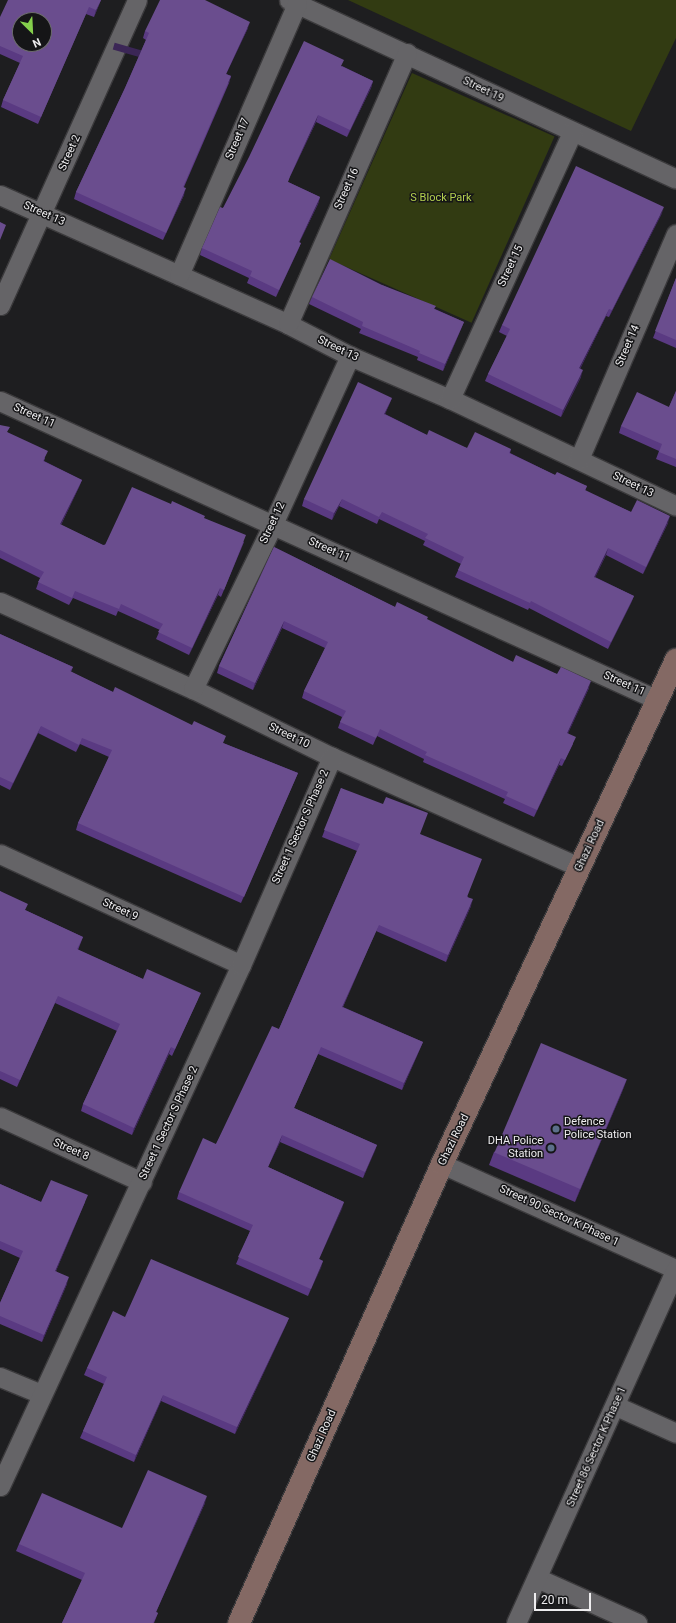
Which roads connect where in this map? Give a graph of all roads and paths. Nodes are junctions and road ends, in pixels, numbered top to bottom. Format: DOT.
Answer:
graph roads {
  1 [pos="137,0"];
  2 [pos="293,2"];
  3 [pos="407,53"];
  4 [pos="572,133"];
  5 [pos="676,179"];
  6 [pos="0,195"];
  7 [pos="43,213"];
  8 [pos="676,234"];
  9 [pos="179,275"];
  10 [pos="0,305"];
  11 [pos="288,324"];
  12 [pos="350,356"];
  13 [pos="450,399"];
  14 [pos="0,401"];
  15 [pos="579,459"];
  16 [pos="676,506"];
  17 [pos="273,524"];
  18 [pos="0,602"];
  19 [pos="676,660"];
  20 [pos="193,689"];
  21 [pos="658,700"];
  22 [pos="332,757"];
  23 [pos="0,854"];
  24 [pos="579,867"];
  25 [pos="241,965"];
  26 [pos="0,1118"];
  27 [pos="442,1164"];
  28 [pos="142,1182"];
  29 [pos="676,1269"];
  30 [pos="0,1377"];
  31 [pos="41,1394"];
  32 [pos="616,1406"];
  33 [pos="676,1433"];
  34 [pos="0,1486"];
  35 [pos="537,1578"];
  36 [pos="239,1623"];
  37 [pos="516,1623"];
  38 [pos="637,1623"];
  1 -- 7 [label="street, Street 2"];
  2 -- 3 [label="street, Street 19"];
  2 -- 9 [label="street, Street 17"];
  3 -- 4 [label="street, Street 19"];
  3 -- 11 [label="street, Street 16"];
  4 -- 5 [label="street, Street 19"];
  4 -- 13 [label="street, Street 15"];
  6 -- 7 [label="street, Street 13"];
  7 -- 9 [label="street, Street 13"];
  7 -- 10 [label="street, Street 2"];
  8 -- 15 [label="street, Street 14"];
  9 -- 11 [label="street, Street 13"];
  11 -- 12 [label="street, Street 13"];
  12 -- 13 [label="street, Street 13"];
  12 -- 17 [label="street, Street 12"];
  13 -- 15 [label="street, Street 13"];
  14 -- 17 [label="street, Street 11"];
  15 -- 16 [label="street, Street 13"];
  17 -- 20 [label="street, Street 12"];
  17 -- 21 [label="street, Street 11"];
  18 -- 20 [label="street, Street 10"];
  19 -- 21 [label="main road, Ghazi Road"];
  20 -- 22 [label="street, Street 10"];
  21 -- 24 [label="main road, Ghazi Road"];
  22 -- 24 [label="street, Street 10"];
  22 -- 25 [label="street, Street 1 Sector S Phase 2"];
  23 -- 25 [label="street, Street 9"];
  24 -- 27 [label="main road, Ghazi Road"];
  25 -- 28 [label="street, Street 1 Sector S Phase 2"];
  26 -- 28 [label="street, Street 8"];
  27 -- 29 [label="street, Street 90 Sector K Phase 1"];
  27 -- 36 [label="main road, Ghazi Road"];
  28 -- 31 [label="street, Street 1 Sector S Phase 2"];
  29 -- 32 [label="street, Street 86 Sector K Phase 1"];
  30 -- 31 [label="street"];
  31 -- 34 [label="street, Street 1 Sector S Phase 2"];
  32 -- 33 [label="street"];
  32 -- 35 [label="street, Street 86 Sector K Phase 1"];
  35 -- 37 [label="street, Street 86 Sector K Phase 1"];
  35 -- 38 [label="street"];
}
